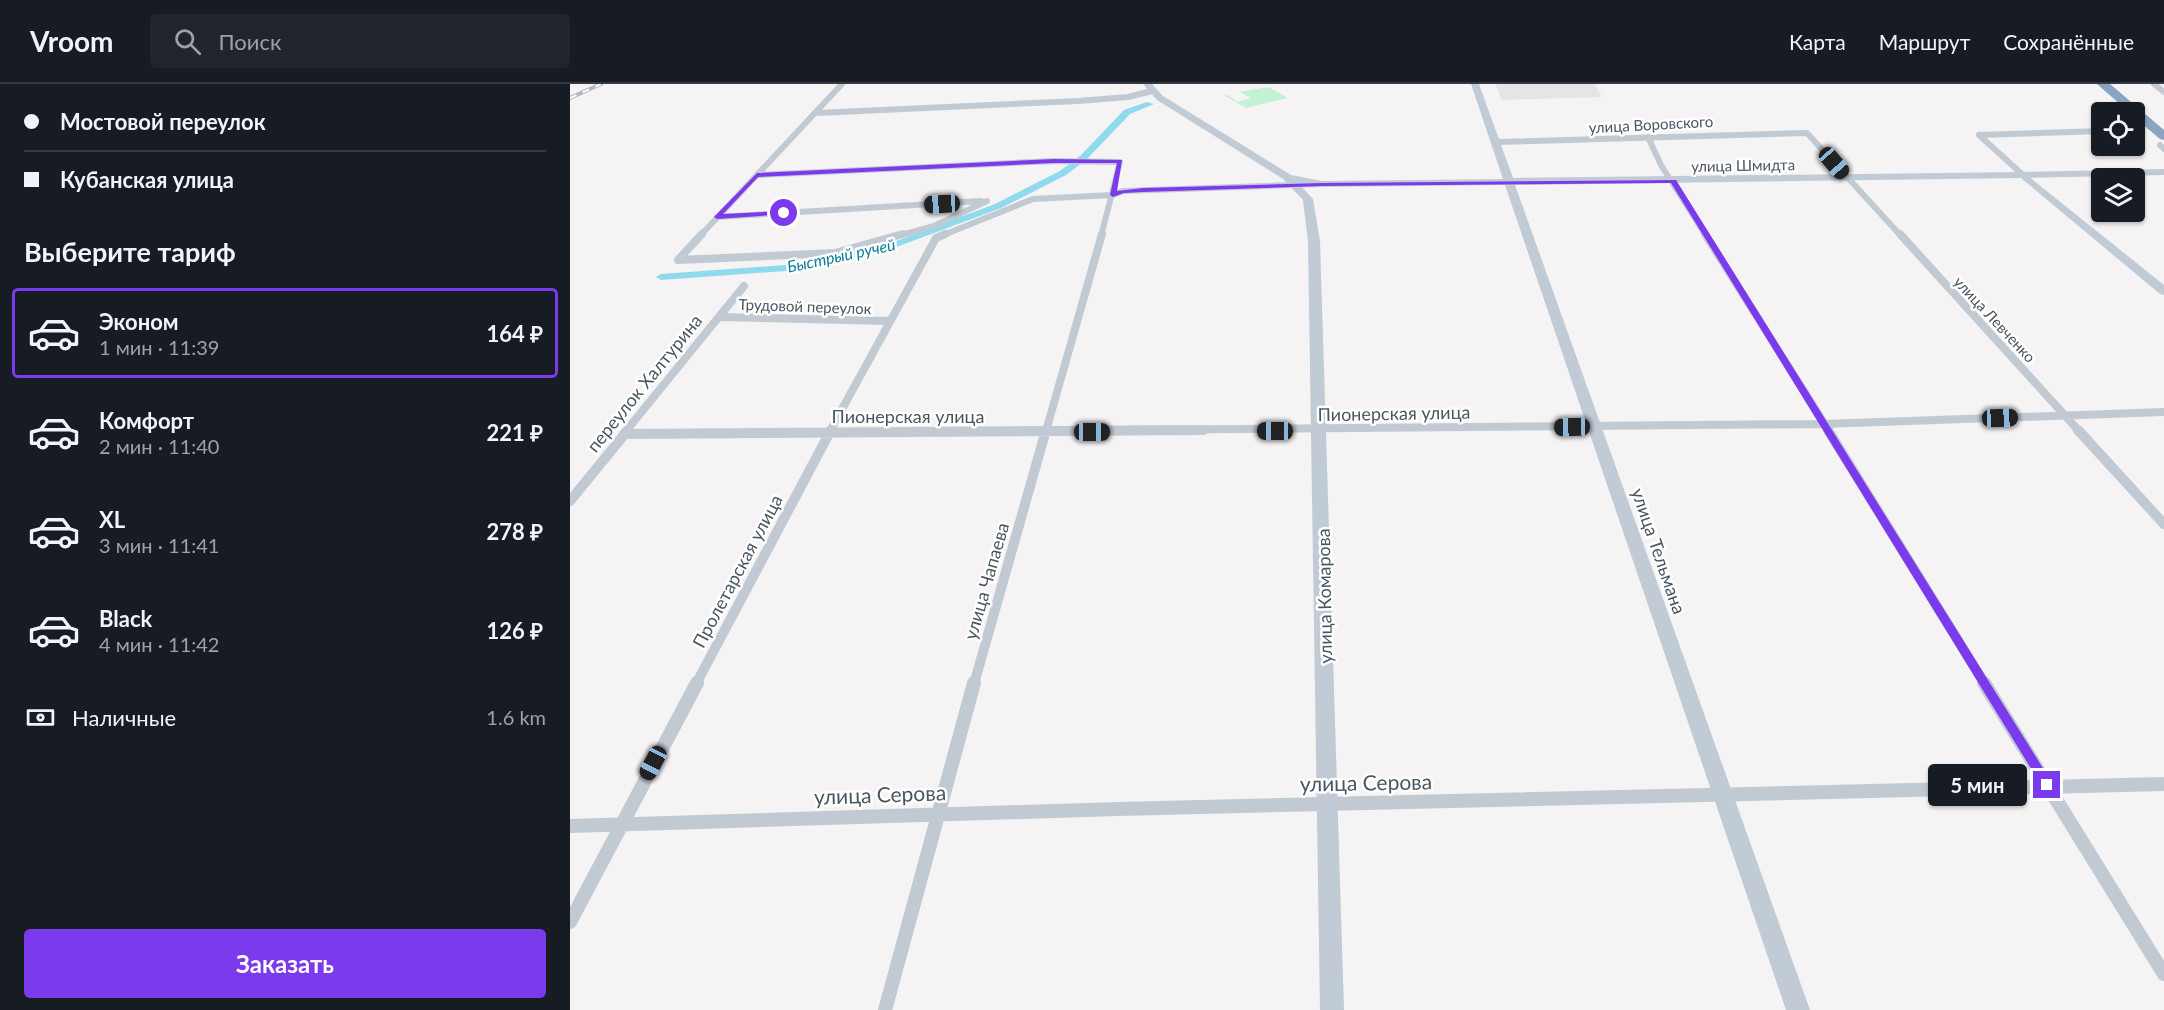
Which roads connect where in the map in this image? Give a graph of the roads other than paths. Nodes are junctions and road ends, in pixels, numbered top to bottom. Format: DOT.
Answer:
graph roads {
  1 [pos="842,84"];
  2 [pos="1475,84"];
  3 [pos="2103,84"];
  4 [pos="2117,84"];
  5 [pos="2154,84"];
  6 [pos="1149,88"];
  7 [pos="2164,92"];
  8 [pos="817,113"];
  9 [pos="2164,123"];
  10 [pos="2091,131"];
  11 [pos="1807,133"];
  12 [pos="1648,137"];
  13 [pos="1497,142"];
  14 [pos="2163,143"];
  15 [pos="2162,174"];
  16 [pos="757,175"];
  17 [pos="2023,175"];
  18 [pos="1847,178"];
  19 [pos="1673,181"];
  20 [pos="1293,182"];
  21 [pos="1510,183"];
  22 [pos="1113,195"];
  23 [pos="717,217"];
  24 [pos="936,238"];
  25 [pos="744,286"];
  26 [pos="2164,291"];
  27 [pos="720,317"];
  28 [pos="889,321"];
  29 [pos="2164,412"];
  30 [pos="2065,416"];
  31 [pos="1824,423"];
  32 [pos="1595,427"];
  33 [pos="1320,430"];
  34 [pos="1047,432"];
  35 [pos="829,433"];
  36 [pos="624,434"];
  37 [pos="570,501"];
  38 [pos="2164,524"];
  39 [pos="2164,784"];
  40 [pos="2047,785"];
  41 [pos="1723,795"];
  42 [pos="1329,804"];
  43 [pos="937,813"];
  44 [pos="620,825"];
  45 [pos="570,826"];
  46 [pos="570,921"];
  47 [pos="2164,974"];
  48 [pos="885,1010"];
  49 [pos="1332,1010"];
  50 [pos="1798,1010"];
  1 -- 8 [label="street"];
  2 -- 13 [label="street, улица Тельмана"];
  3 -- 14 [label="highway"];
  4 -- 9 [label="highway"];
  5 -- 7 [label="street"];
  6 -- 8 [label="street"];
  6 -- 20 [label="street"];
  8 -- 16 [label="street"];
  10 -- 17 [label="street"];
  11 -- 12 [label="street, улица Воровского"];
  11 -- 18 [label="street, улица Левченко"];
  12 -- 13 [label="street, улица Воровского"];
  12 -- 19 [label="street"];
  13 -- 21 [label="street, улица Тельмана"];
  15 -- 17 [label="street, улица Шмидта"];
  16 -- 22 [label="street, улица Чапаева"];
  16 -- 23 [label="street"];
  17 -- 18 [label="street, улица Шмидта"];
  17 -- 26 [label="street"];
  18 -- 19 [label="street, улица Шмидта"];
  18 -- 30 [label="street, улица Левченко"];
  19 -- 21 [label="street, улица Шмидта"];
  19 -- 31 [label="street"];
  20 -- 21 [label="street, улица Шмидта"];
  20 -- 22 [label="street, улица Шмидта"];
  20 -- 33 [label="street, улица Комарова"];
  21 -- 32 [label="street, улица Тельмана"];
  22 -- 24 [label="street, улица Шмидта"];
  22 -- 34 [label="street, улица Чапаева"];
  23 -- 23 [label="street"];
  24 -- 28 [label="street, Пролетарская улица"];
  25 -- 27 [label="street, переулок Халтурина"];
  27 -- 28 [label="street, Трудовой переулок"];
  27 -- 36 [label="street, переулок Халтурина"];
  28 -- 35 [label="street, Пролетарская улица"];
  29 -- 30 [label="street, Пионерская улица"];
  30 -- 31 [label="street, Пионерская улица"];
  30 -- 38 [label="street, улица Левченко"];
  31 -- 32 [label="street, Пионерская улица"];
  31 -- 40 [label="street"];
  32 -- 33 [label="street, Пионерская улица"];
  32 -- 41 [label="street, улица Тельмана"];
  33 -- 34 [label="street, Пионерская улица"];
  33 -- 42 [label="street, улица Комарова"];
  34 -- 35 [label="street, Пионерская улица"];
  34 -- 43 [label="street, улица Чапаева"];
  35 -- 36 [label="street, Пионерская улица"];
  35 -- 44 [label="street, Пролетарская улица"];
  36 -- 37 [label="street, переулок Халтурина"];
  39 -- 40 [label="street, улица Серова"];
  40 -- 41 [label="street, улица Серова"];
  40 -- 47 [label="street"];
  41 -- 42 [label="street, улица Серова"];
  41 -- 50 [label="street, улица Тельмана"];
  42 -- 43 [label="street, улица Серова"];
  42 -- 49 [label="street, улица Комарова"];
  43 -- 44 [label="street, улица Серова"];
  43 -- 48 [label="street, улица Чапаева"];
  44 -- 45 [label="street, улица Серова"];
  44 -- 46 [label="street, Пролетарская улица"];
}
